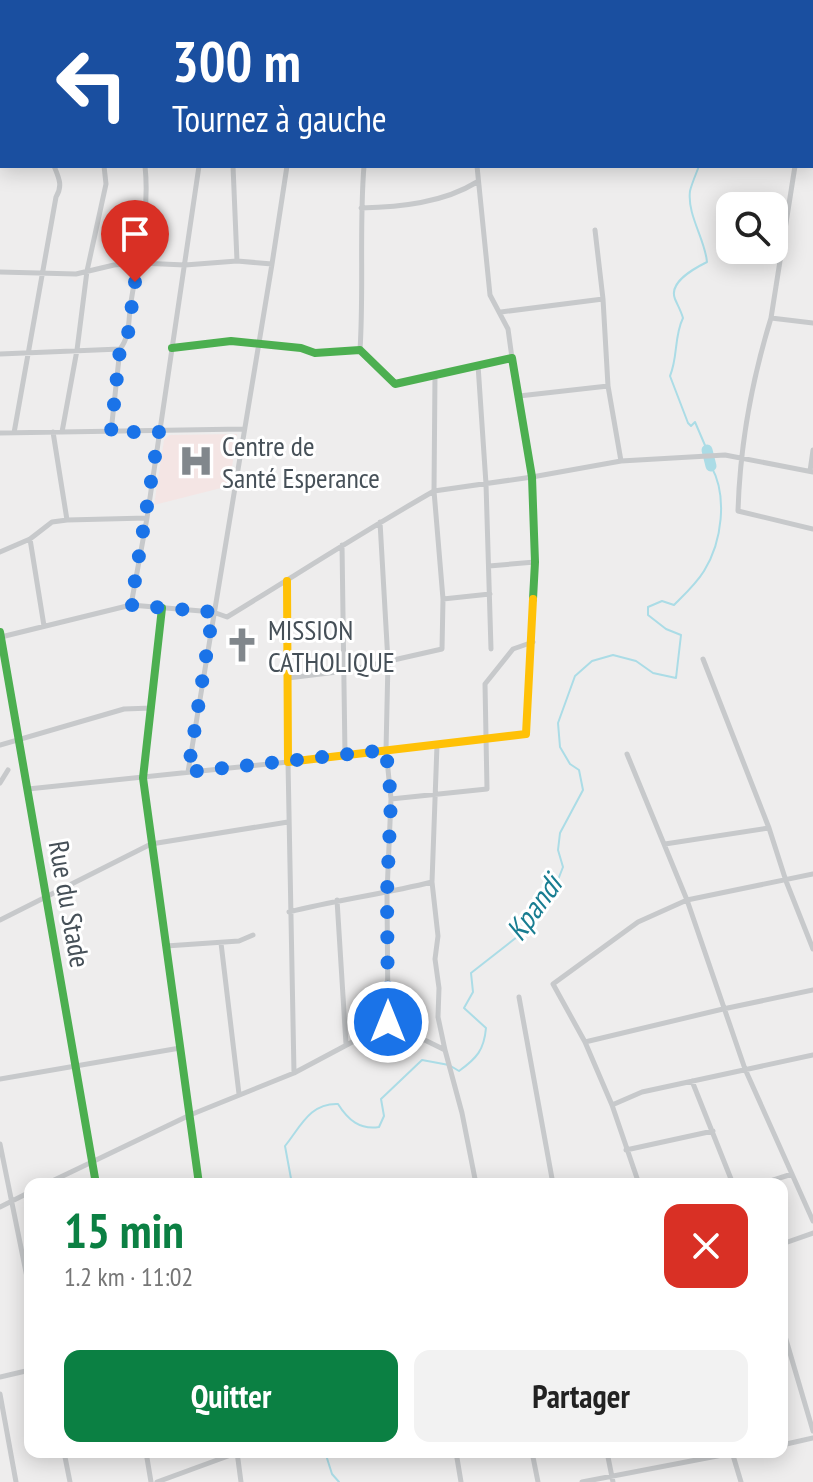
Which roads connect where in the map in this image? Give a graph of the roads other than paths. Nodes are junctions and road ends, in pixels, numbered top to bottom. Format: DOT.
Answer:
graph roads {
  1 [pos="55,168"];
  2 [pos="104,168"];
  3 [pos="145,168"];
  4 [pos="199,168"];
  5 [pos="233,168"];
  6 [pos="287,168"];
  7 [pos="364,168"];
  8 [pos="477,168"];
  9 [pos="795,168"];
  10 [pos="477,182"];
  11 [pos="361,208"];
  12 [pos="595,230"];
  13 [pos="237,261"];
  14 [pos="140,263"];
  15 [pos="272,264"];
  16 [pos="185,265"];
  17 [pos="87,271"];
  18 [pos="0,272"];
  19 [pos="42,272"];
  20 [pos="603,299"];
  21 [pos="501,312"];
  22 [pos="771,318"];
  23 [pos="813,323"];
  24 [pos="259,344"];
  25 [pos="172,348"];
  26 [pos="120,349"];
  27 [pos="77,350"];
  28 [pos="360,350"];
  29 [pos="30,352"];
  30 [pos="0,354"];
  31 [pos="512,358"];
  32 [pos="478,365"];
  33 [pos="435,374"];
  34 [pos="608,386"];
  35 [pos="519,396"];
  36 [pos="243,429"];
  37 [pos="53,432"];
  38 [pos="62,432"];
  39 [pos="111,432"];
  40 [pos="159,432"];
  41 [pos="0,433"];
  42 [pos="14,433"];
  43 [pos="813,450"];
  44 [pos="740,456"];
  45 [pos="621,461"];
  46 [pos="812,472"];
  47 [pos="532,477"];
  48 [pos="486,484"];
  49 [pos="434,491"];
  50 [pos="147,518"];
  51 [pos="67,520"];
  52 [pos="380,522"];
  53 [pos="813,529"];
  54 [pos="30,539"];
  55 [pos="342,545"];
  56 [pos="0,552"];
  57 [pos="535,562"];
  58 [pos="489,566"];
  59 [pos="287,581"];
  60 [pos="490,594"];
  61 [pos="443,599"];
  62 [pos="131,605"];
  63 [pos="162,608"];
  64 [pos="213,612"];
  65 [pos="44,626"];
  66 [pos="0,636"];
  67 [pos="533,642"];
  68 [pos="491,649"];
  69 [pos="703,659"];
  70 [pos="388,662"];
  71 [pos="345,671"];
  72 [pos="288,678"];
  73 [pos="152,708"];
  74 [pos="485,739"];
  75 [pos="20,741"];
  76 [pos="437,744"];
  77 [pos="0,745"];
  78 [pos="386,750"];
  79 [pos="627,754"];
  80 [pos="345,755"];
  81 [pos="288,762"];
  82 [pos="8,770"];
  83 [pos="188,772"];
  84 [pos="143,778"];
  85 [pos="0,783"];
  86 [pos="28,789"];
  87 [pos="436,795"];
  88 [pos="391,799"];
  89 [pos="288,822"];
  90 [pos="769,828"];
  91 [pos="151,844"];
  92 [pos="665,844"];
  93 [pos="813,874"];
  94 [pos="786,881"];
  95 [pos="432,882"];
  96 [pos="387,893"];
  97 [pos="47,896"];
  98 [pos="337,900"];
  99 [pos="687,900"];
  100 [pos="289,912"];
  101 [pos="0,920"];
  102 [pos="253,935"];
  103 [pos="221,943"];
  104 [pos="166,946"];
  105 [pos="813,949"];
  106 [pos="813,990"];
  107 [pos="519,997"];
  108 [pos="723,1009"];
  109 [pos="388,1022"];
  110 [pos="585,1042"];
  111 [pos="346,1044"];
  112 [pos="180,1048"];
  113 [pos="446,1053"];
  114 [pos="813,1055"];
  115 [pos="75,1065"];
  116 [pos="745,1069"];
  117 [pos="294,1073"];
  118 [pos="0,1079"];
  119 [pos="692,1081"];
  120 [pos="239,1094"];
  121 [pos="612,1105"];
  122 [pos="190,1115"];
  123 [pos="713,1131"];
  124 [pos="0,1144"];
  125 [pos="626,1150"];
  126 [pos="92,1161"];
  127 [pos="792,1174"];
  128 [pos="58,1178"];
  129 [pos="95,1178"];
  130 [pos="198,1178"];
  131 [pos="475,1178"];
  132 [pos="552,1178"];
  133 [pos="637,1178"];
  134 [pos="731,1178"];
  135 [pos="780,1178"];
  136 [pos="24,1195"];
  137 [pos="10,1202"];
  138 [pos="0,1207"];
  139 [pos="813,1221"];
  140 [pos="813,1233"];
  141 [pos="788,1242"];
  142 [pos="24,1265"];
  143 [pos="788,1346"];
  144 [pos="24,1371"];
  145 [pos="0,1377"];
  146 [pos="0,1394"];
  147 [pos="813,1431"];
  148 [pos="813,1438"];
  149 [pos="788,1444"];
  150 [pos="65,1458"];
  151 [pos="148,1458"];
  152 [pos="221,1458"];
  153 [pos="239,1458"];
  154 [pos="457,1458"];
  155 [pos="533,1458"];
  156 [pos="608,1458"];
  157 [pos="706,1458"];
  158 [pos="735,1458"];
  159 [pos="612,1478"];
  160 [pos="16,1482"];
  161 [pos="70,1482"];
  162 [pos="154,1482"];
  163 [pos="241,1482"];
  164 [pos="461,1482"];
  165 [pos="538,1482"];
  166 [pos="582,1482"];
  167 [pos="741,1482"];
  1 -- 19 [label="street"];
  2 -- 17 [label="street"];
  3 -- 14 [label="street"];
  4 -- 16 [label="street"];
  5 -- 13 [label="street"];
  6 -- 15 [label="street"];
  7 -- 11 [label="street"];
  8 -- 10 [label="street"];
  9 -- 22 [label="street"];
  10 -- 11 [label="street"];
  10 -- 21 [label="street"];
  11 -- 28 [label="street"];
  12 -- 20 [label="street"];
  13 -- 15 [label="street"];
  13 -- 16 [label="street"];
  14 -- 16 [label="street"];
  14 -- 17 [label="street"];
  14 -- 26 [label="street"];
  15 -- 24 [label="street"];
  16 -- 25 [label="street"];
  17 -- 19 [label="street"];
  17 -- 27 [label="street"];
  18 -- 19 [label="street"];
  19 -- 29 [label="street"];
  20 -- 21 [label="street"];
  20 -- 34 [label="street"];
  21 -- 31 [label="street"];
  22 -- 23 [label="street"];
  22 -- 44 [label="street"];
  24 -- 25 [label="street"];
  24 -- 28 [label="street"];
  24 -- 36 [label="street"];
  25 -- 40 [label="street"];
  26 -- 27 [label="street"];
  26 -- 39 [label="street"];
  27 -- 29 [label="street"];
  27 -- 38 [label="street"];
  28 -- 33 [label="street"];
  29 -- 30 [label="street"];
  29 -- 42 [label="street"];
  31 -- 32 [label="street"];
  31 -- 35 [label="street"];
  32 -- 33 [label="street"];
  32 -- 48 [label="street"];
  33 -- 49 [label="street"];
  34 -- 35 [label="street"];
  34 -- 45 [label="street"];
  35 -- 47 [label="street"];
  36 -- 40 [label="street"];
  36 -- 64 [label="street"];
  37 -- 38 [label="street"];
  37 -- 42 [label="street"];
  37 -- 51 [label="street"];
  38 -- 39 [label="street"];
  39 -- 40 [label="street"];
  40 -- 50 [label="street"];
  41 -- 42 [label="street"];
  43 -- 46 [label="street"];
  44 -- 45 [label="street"];
  44 -- 46 [label="street"];
  44 -- 53 [label="street"];
  45 -- 47 [label="street"];
  47 -- 48 [label="street"];
  47 -- 57 [label="street"];
  48 -- 49 [label="street"];
  48 -- 58 [label="street"];
  49 -- 52 [label="street"];
  49 -- 61 [label="street"];
  50 -- 51 [label="street"];
  50 -- 62 [label="street"];
  51 -- 54 [label="street"];
  52 -- 55 [label="street"];
  52 -- 70 [label="street"];
  54 -- 56 [label="street"];
  54 -- 65 [label="street"];
  55 -- 59 [label="street"];
  55 -- 71 [label="street"];
  57 -- 58 [label="street"];
  57 -- 67 [label="street"];
  58 -- 60 [label="street"];
  59 -- 64 [label="street"];
  59 -- 72 [label="street"];
  60 -- 61 [label="street"];
  60 -- 68 [label="street"];
  61 -- 70 [label="street"];
  62 -- 63 [label="street"];
  62 -- 65 [label="street"];
  63 -- 64 [label="street"];
  63 -- 73 [label="street"];
  64 -- 83 [label="street"];
  65 -- 66 [label="street"];
  66 -- 75 [label="street, Rue du Stade"];
  67 -- 74 [label="street"];
  67 -- 74 [label="street"];
  69 -- 90 [label="street"];
  70 -- 71 [label="street"];
  70 -- 78 [label="street"];
  71 -- 72 [label="street"];
  71 -- 80 [label="street"];
  72 -- 81 [label="street"];
  73 -- 75 [label="street"];
  73 -- 84 [label="street"];
  74 -- 76 [label="street"];
  74 -- 87 [label="street"];
  75 -- 77 [label="street"];
  75 -- 86 [label="street, Rue du Stade"];
  76 -- 78 [label="street"];
  76 -- 87 [label="street"];
  78 -- 80 [label="street"];
  78 -- 88 [label="street"];
  79 -- 92 [label="street"];
  80 -- 81 [label="street"];
  81 -- 83 [label="street"];
  81 -- 89 [label="street"];
  82 -- 85 [label="street"];
  83 -- 84 [label="street"];
  84 -- 86 [label="street"];
  84 -- 91 [label="street"];
  86 -- 97 [label="street, Rue du Stade"];
  87 -- 88 [label="street"];
  87 -- 95 [label="street"];
  88 -- 96 [label="street"];
  89 -- 91 [label="street"];
  89 -- 100 [label="street"];
  90 -- 92 [label="street"];
  90 -- 94 [label="street"];
  91 -- 97 [label="street"];
  91 -- 104 [label="street"];
  92 -- 99 [label="street"];
  93 -- 94 [label="street"];
  94 -- 99 [label="street"];
  94 -- 105 [label="street"];
  95 -- 96 [label="street"];
  95 -- 113 [label="street"];
  96 -- 98 [label="street"];
  96 -- 109 [label="street"];
  97 -- 101 [label="street"];
  97 -- 115 [label="street, Rue du Stade"];
  98 -- 100 [label="street"];
  98 -- 111 [label="street"];
  99 -- 108 [label="street"];
  99 -- 110 [label="street"];
  100 -- 117 [label="street"];
  102 -- 103 [label="street"];
  103 -- 104 [label="street"];
  103 -- 120 [label="street"];
  104 -- 112 [label="street"];
  106 -- 108 [label="street"];
  107 -- 132 [label="street"];
  108 -- 110 [label="street"];
  108 -- 116 [label="street"];
  109 -- 111 [label="street"];
  109 -- 113 [label="street"];
  110 -- 121 [label="street"];
  111 -- 117 [label="street"];
  112 -- 115 [label="street"];
  112 -- 122 [label="street"];
  113 -- 131 [label="street"];
  114 -- 116 [label="street"];
  115 -- 118 [label="street"];
  115 -- 126 [label="street, Rue du Stade"];
  116 -- 119 [label="street"];
  116 -- 127 [label="street"];
  117 -- 120 [label="street"];
  119 -- 121 [label="street"];
  119 -- 123 [label="street"];
  120 -- 122 [label="street"];
  121 -- 125 [label="street"];
  122 -- 126 [label="street"];
  122 -- 130 [label="street"];
  123 -- 125 [label="street"];
  123 -- 134 [label="street"];
  124 -- 137 [label="street"];
  125 -- 133 [label="street"];
  126 -- 128 [label="street"];
  126 -- 129 [label="street, Rue du Stade"];
  127 -- 135 [label="street"];
  127 -- 139 [label="street"];
  136 -- 137 [label="street"];
  137 -- 138 [label="street"];
  137 -- 142 [label="street"];
  140 -- 141 [label="street"];
  143 -- 147 [label="street"];
  144 -- 145 [label="street"];
  146 -- 160 [label="street"];
  148 -- 149 [label="street"];
  150 -- 161 [label="street"];
  151 -- 162 [label="street"];
  152 -- 162 [label="street"];
  153 -- 163 [label="street"];
  154 -- 164 [label="street"];
  155 -- 165 [label="street"];
  156 -- 159 [label="street"];
  157 -- 159 [label="street"];
  158 -- 167 [label="street"];
  159 -- 166 [label="street"];
}
